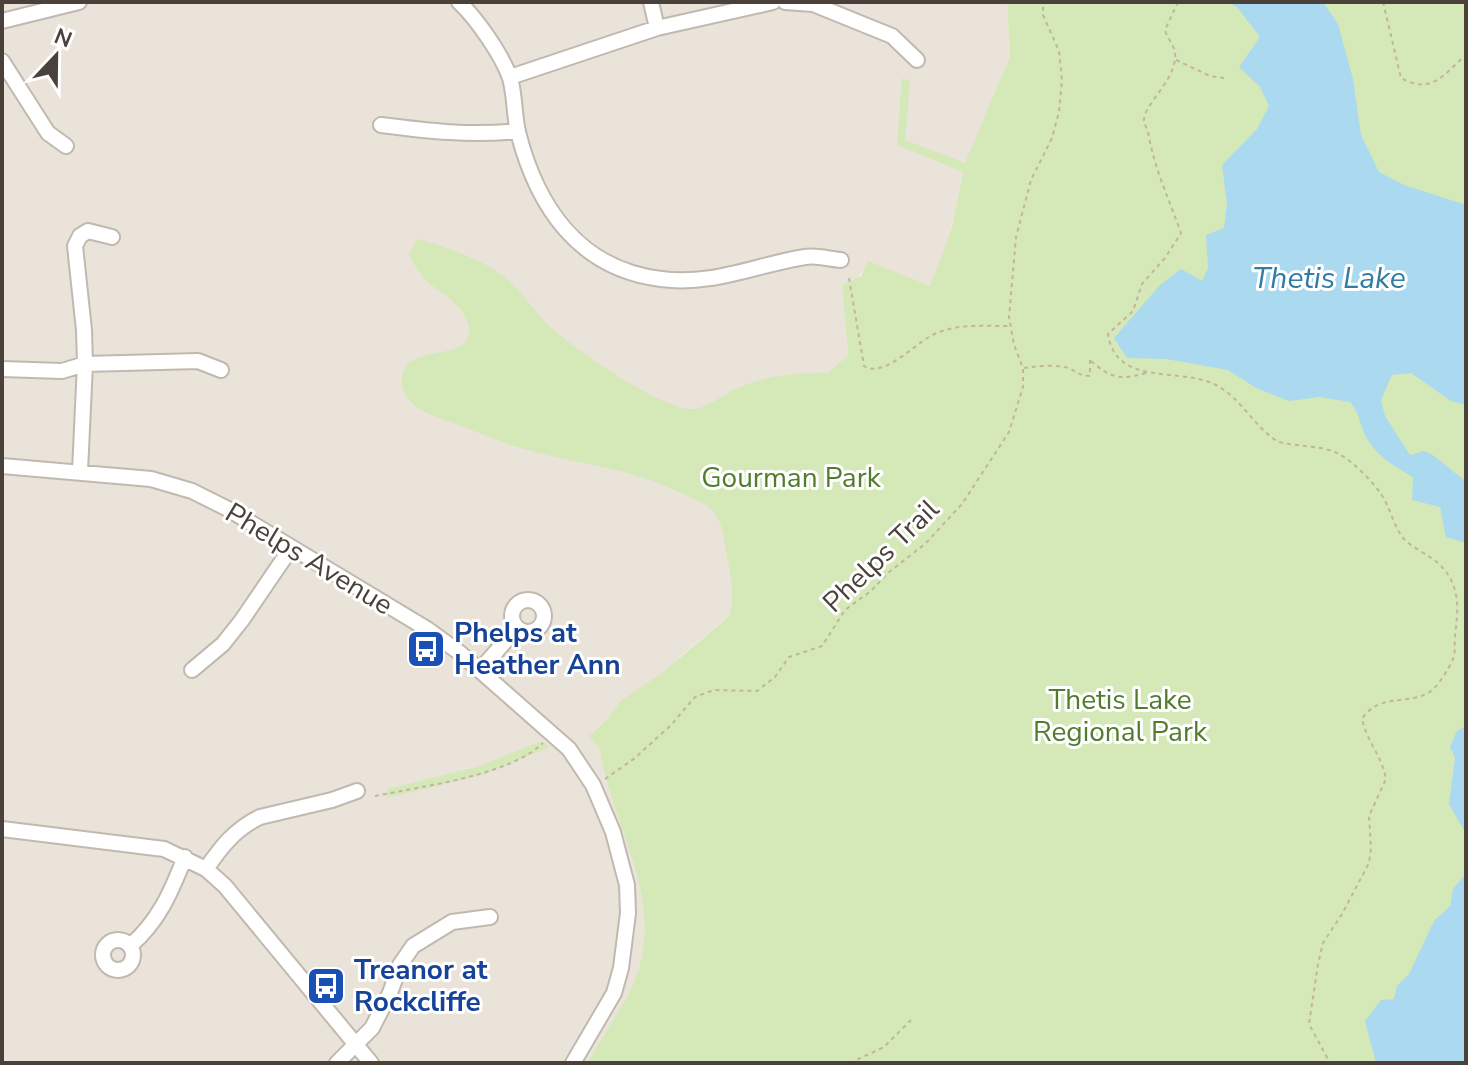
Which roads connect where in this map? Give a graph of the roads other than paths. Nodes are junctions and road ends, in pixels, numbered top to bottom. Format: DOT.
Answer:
graph roads {
  1 [pos="79,2"];
  2 [pos="459,2"];
  3 [pos="651,2"];
  4 [pos="773,2"];
  5 [pos="785,2"];
  6 [pos="2,21"];
  7 [pos="657,28"];
  8 [pos="917,60"];
  9 [pos="2,61"];
  10 [pos="510,77"];
  11 [pos="381,125"];
  12 [pos="518,131"];
  13 [pos="66,146"];
  14 [pos="112,237"];
  15 [pos="841,260"];
  16 [pos="85,364"];
  17 [pos="2,369"];
  18 [pos="221,370"];
  19 [pos="2,466"];
  20 [pos="80,471"];
  21 [pos="291,548"];
  22 [pos="517,628"];
  23 [pos="192,670"];
  24 [pos="480,670"];
  25 [pos="357,791"];
  26 [pos="2,829"];
  27 [pos="185,857"];
  28 [pos="206,869"];
  29 [pos="490,917"];
  30 [pos="130,946"];
  31 [pos="357,1045"];
  32 [pos="337,1063"];
  33 [pos="371,1063"];
  34 [pos="573,1063"];
  1 -- 6 [label="street"];
  2 -- 10 [label="street"];
  3 -- 7 [label="street"];
  4 -- 7 [label="street"];
  5 -- 8 [label="street"];
  7 -- 10 [label="street"];
  9 -- 13 [label="street"];
  10 -- 12 [label="street"];
  11 -- 12 [label="street"];
  12 -- 15 [label="street"];
  14 -- 16 [label="street"];
  16 -- 17 [label="street"];
  16 -- 18 [label="street"];
  16 -- 20 [label="street"];
  19 -- 20 [label="street, Phelps Avenue"];
  20 -- 21 [label="street, Phelps Avenue"];
  21 -- 23 [label="street"];
  21 -- 24 [label="street, Phelps Avenue"];
  22 -- 24 [label="street"];
  24 -- 34 [label="street, Phelps Avenue"];
  25 -- 28 [label="street"];
  26 -- 27 [label="street"];
  27 -- 28 [label="street"];
  27 -- 30 [label="street"];
  28 -- 31 [label="street"];
  29 -- 31 [label="street"];
  31 -- 32 [label="street"];
  31 -- 33 [label="street"];
}
